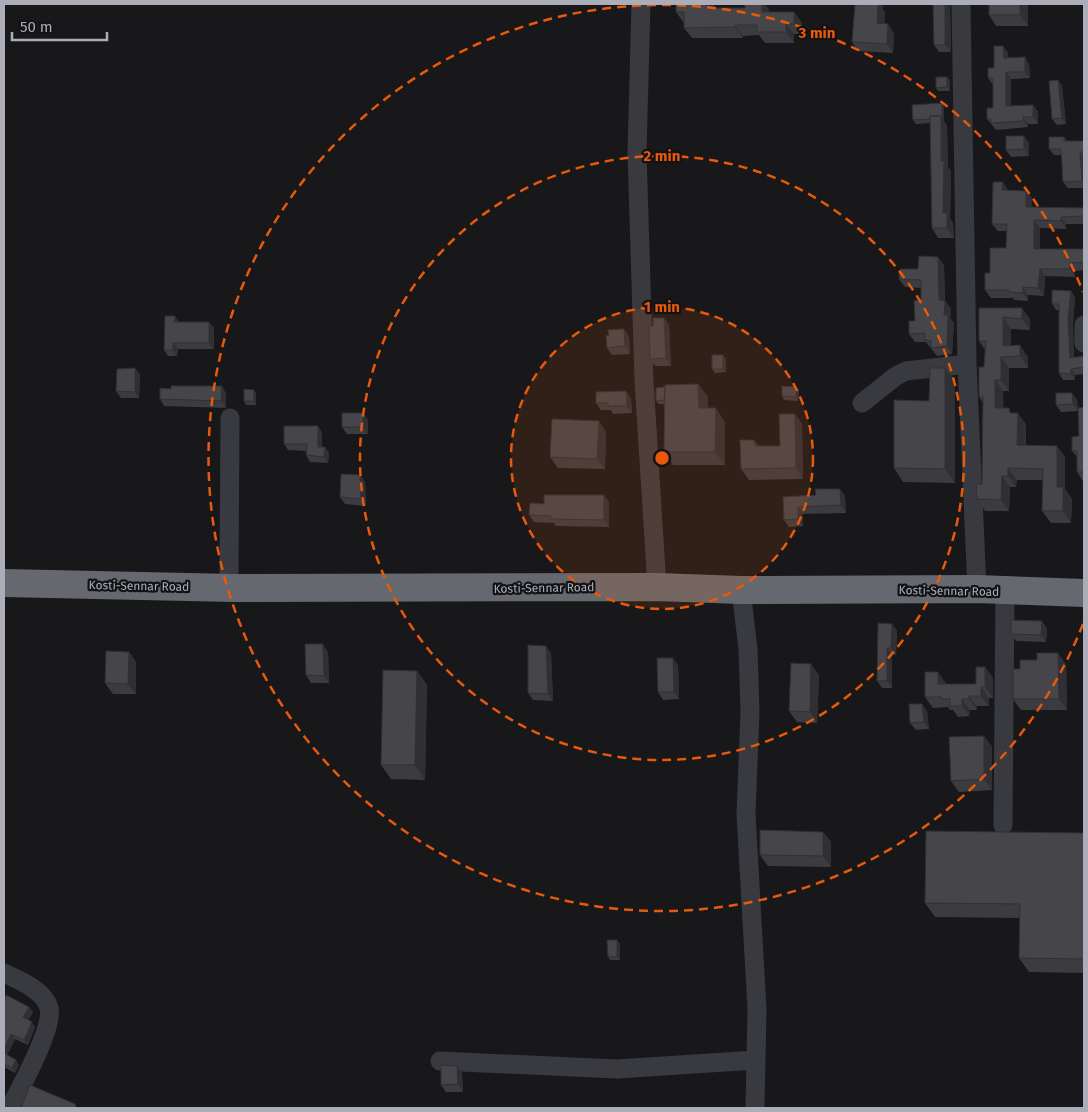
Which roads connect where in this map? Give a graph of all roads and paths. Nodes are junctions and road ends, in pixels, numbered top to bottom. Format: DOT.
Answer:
graph roads {
  1 [pos="641,4"];
  2 [pos="962,4"];
  3 [pos="1084,325"];
  4 [pos="1084,343"];
  5 [pos="967,364"];
  6 [pos="862,403"];
  7 [pos="230,418"];
  8 [pos="4,583"];
  9 [pos="657,587"];
  10 [pos="234,588"];
  11 [pos="977,589"];
  12 [pos="741,590"];
  13 [pos="1005,591"];
  14 [pos="1084,593"];
  15 [pos="1003,825"];
  16 [pos="4,973"];
  17 [pos="756,1060"];
  18 [pos="440,1061"];
  19 [pos="10,1099"];
  20 [pos="755,1108"];
  1 -- 9 [label="street"];
  2 -- 5 [label="street"];
  3 -- 4 [label="street"];
  5 -- 6 [label="street"];
  5 -- 11 [label="street"];
  7 -- 10 [label="street"];
  8 -- 10 [label="highway, Kosti-Sennar Road"];
  9 -- 10 [label="highway, Kosti-Sennar Road"];
  9 -- 12 [label="highway, Kosti-Sennar Road"];
  11 -- 12 [label="highway, Kosti-Sennar Road"];
  11 -- 13 [label="highway, Kosti-Sennar Road"];
  12 -- 17 [label="street"];
  13 -- 14 [label="highway, Kosti-Sennar Road"];
  13 -- 15 [label="street"];
  16 -- 19 [label="street"];
  17 -- 18 [label="street"];
  17 -- 20 [label="street"];
}
